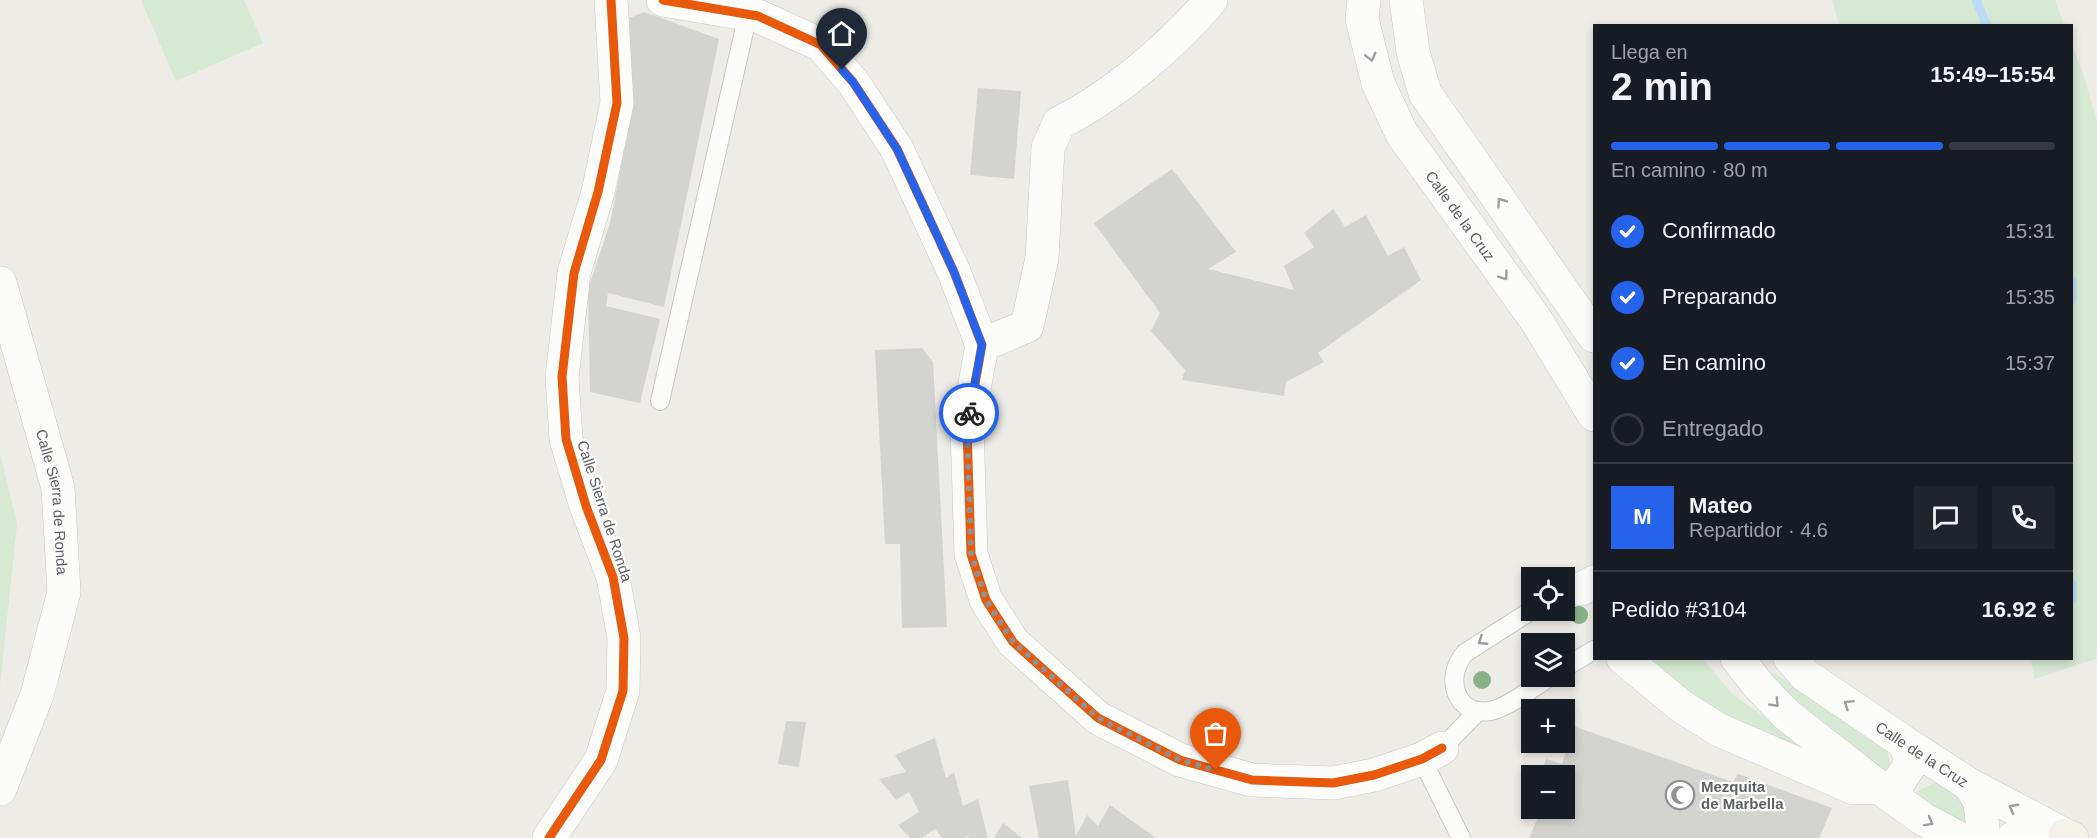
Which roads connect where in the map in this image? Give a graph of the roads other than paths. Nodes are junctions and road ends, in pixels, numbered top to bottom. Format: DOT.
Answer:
graph roads {
  1 [pos="611,0"];
  2 [pos="663,0"];
  3 [pos="1211,0"];
  4 [pos="1364,0"];
  5 [pos="1390,0"];
  6 [pos="1406,0"];
  7 [pos="748,14"];
  8 [pos="1413,52"];
  9 [pos="0,283"];
  10 [pos="1593,335"];
  11 [pos="982,345"];
  12 [pos="660,401"];
  13 [pos="1593,413"];
  14 [pos="1521,617"];
  15 [pos="1593,651"];
  16 [pos="1625,660"];
  17 [pos="1739,660"];
  18 [pos="1777,660"];
  19 [pos="1575,661"];
  20 [pos="1797,667"];
  21 [pos="1534,687"];
  22 [pos="1478,711"];
  23 [pos="1902,741"];
  24 [pos="1432,753"];
  25 [pos="1970,785"];
  26 [pos="1880,788"];
  27 [pos="0,789"];
  28 [pos="2068,836"];
  29 [pos="549,838"];
  30 [pos="1461,838"];
  31 [pos="1959,838"];
  32 [pos="1984,838"];
  33 [pos="2013,838"];
  1 -- 29 [label="street, Calle Sierra de Ronda"];
  2 -- 7 [label="street"];
  3 -- 11 [label="street"];
  4 -- 13 [label="street, Calle de la Cruz, one-way"];
  5 -- 8 [label="street"];
  6 -- 8 [label="street"];
  7 -- 11 [label="street"];
  7 -- 12 [label="lane"];
  10 -- 8 [label="street, one-way"];
  9 -- 27 [label="street, Calle Sierra de Ronda"];
  11 -- 24 [label="street"];
  14 -- 22 [label="lane, one-way"];
  15 -- 19 [label="lane"];
  16 -- 26 [label="street"];
  17 -- 26 [label="street, one-way"];
  18 -- 20 [label="street, Calle de la Cruz"];
  23 -- 20 [label="street, Calle de la Cruz, one-way"];
  21 -- 22 [label="lane"];
  22 -- 24 [label="lane"];
  23 -- 25 [label="street, Calle de la Cruz"];
  23 -- 26 [label="street"];
  24 -- 30 [label="lane"];
  28 -- 25 [label="street, Calle de la Cruz, one-way"];
  25 -- 32 [label="street"];
  26 -- 31 [label="street, one-way"];
  28 -- 33 [label="street"];
}
